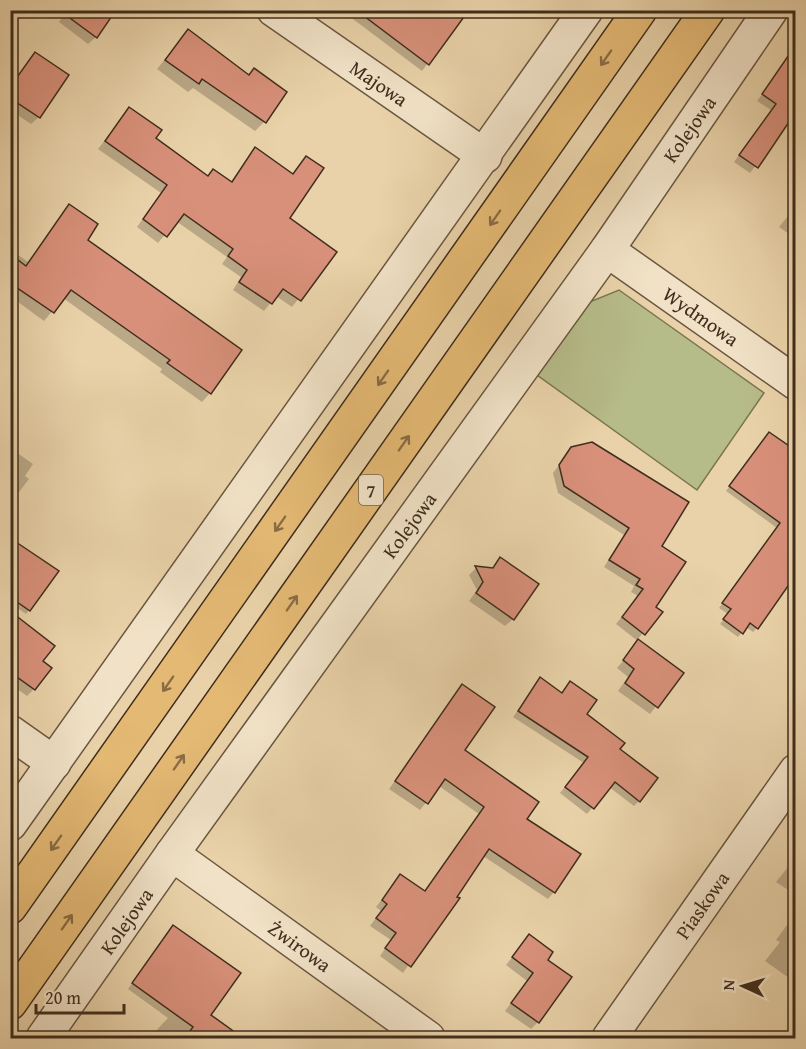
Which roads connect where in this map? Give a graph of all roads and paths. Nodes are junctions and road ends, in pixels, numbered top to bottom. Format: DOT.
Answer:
graph roads {
  1 [pos="274,10"];
  2 [pos="586,10"];
  3 [pos="640,10"];
  4 [pos="708,10"];
  5 [pos="771,10"];
  6 [pos="485,156"];
  7 [pos="607,250"];
  8 [pos="795,383"];
  9 [pos="10,732"];
  10 [pos="54,762"];
  11 [pos="795,771"];
  12 [pos="10,824"];
  13 [pos="172,854"];
  14 [pos="10,908"];
  15 [pos="10,1003"];
  16 [pos="43,1038"];
  17 [pos="428,1038"];
  18 [pos="609,1038"];
  1 -- 6 [label="street, Majowa"];
  2 -- 6 [label="street"];
  3 -- 14 [label="highway, one-way"];
  15 -- 4 [label="highway, 7, one-way"];
  5 -- 7 [label="street, Kolejowa"];
  6 -- 10 [label="street"];
  7 -- 8 [label="street, Wydmowa"];
  7 -- 13 [label="street, Kolejowa"];
  9 -- 10 [label="street"];
  10 -- 12 [label="street"];
  11 -- 18 [label="street, Piaskowa"];
  13 -- 16 [label="street, Kolejowa"];
  13 -- 17 [label="street, Żwirowa"];
}
